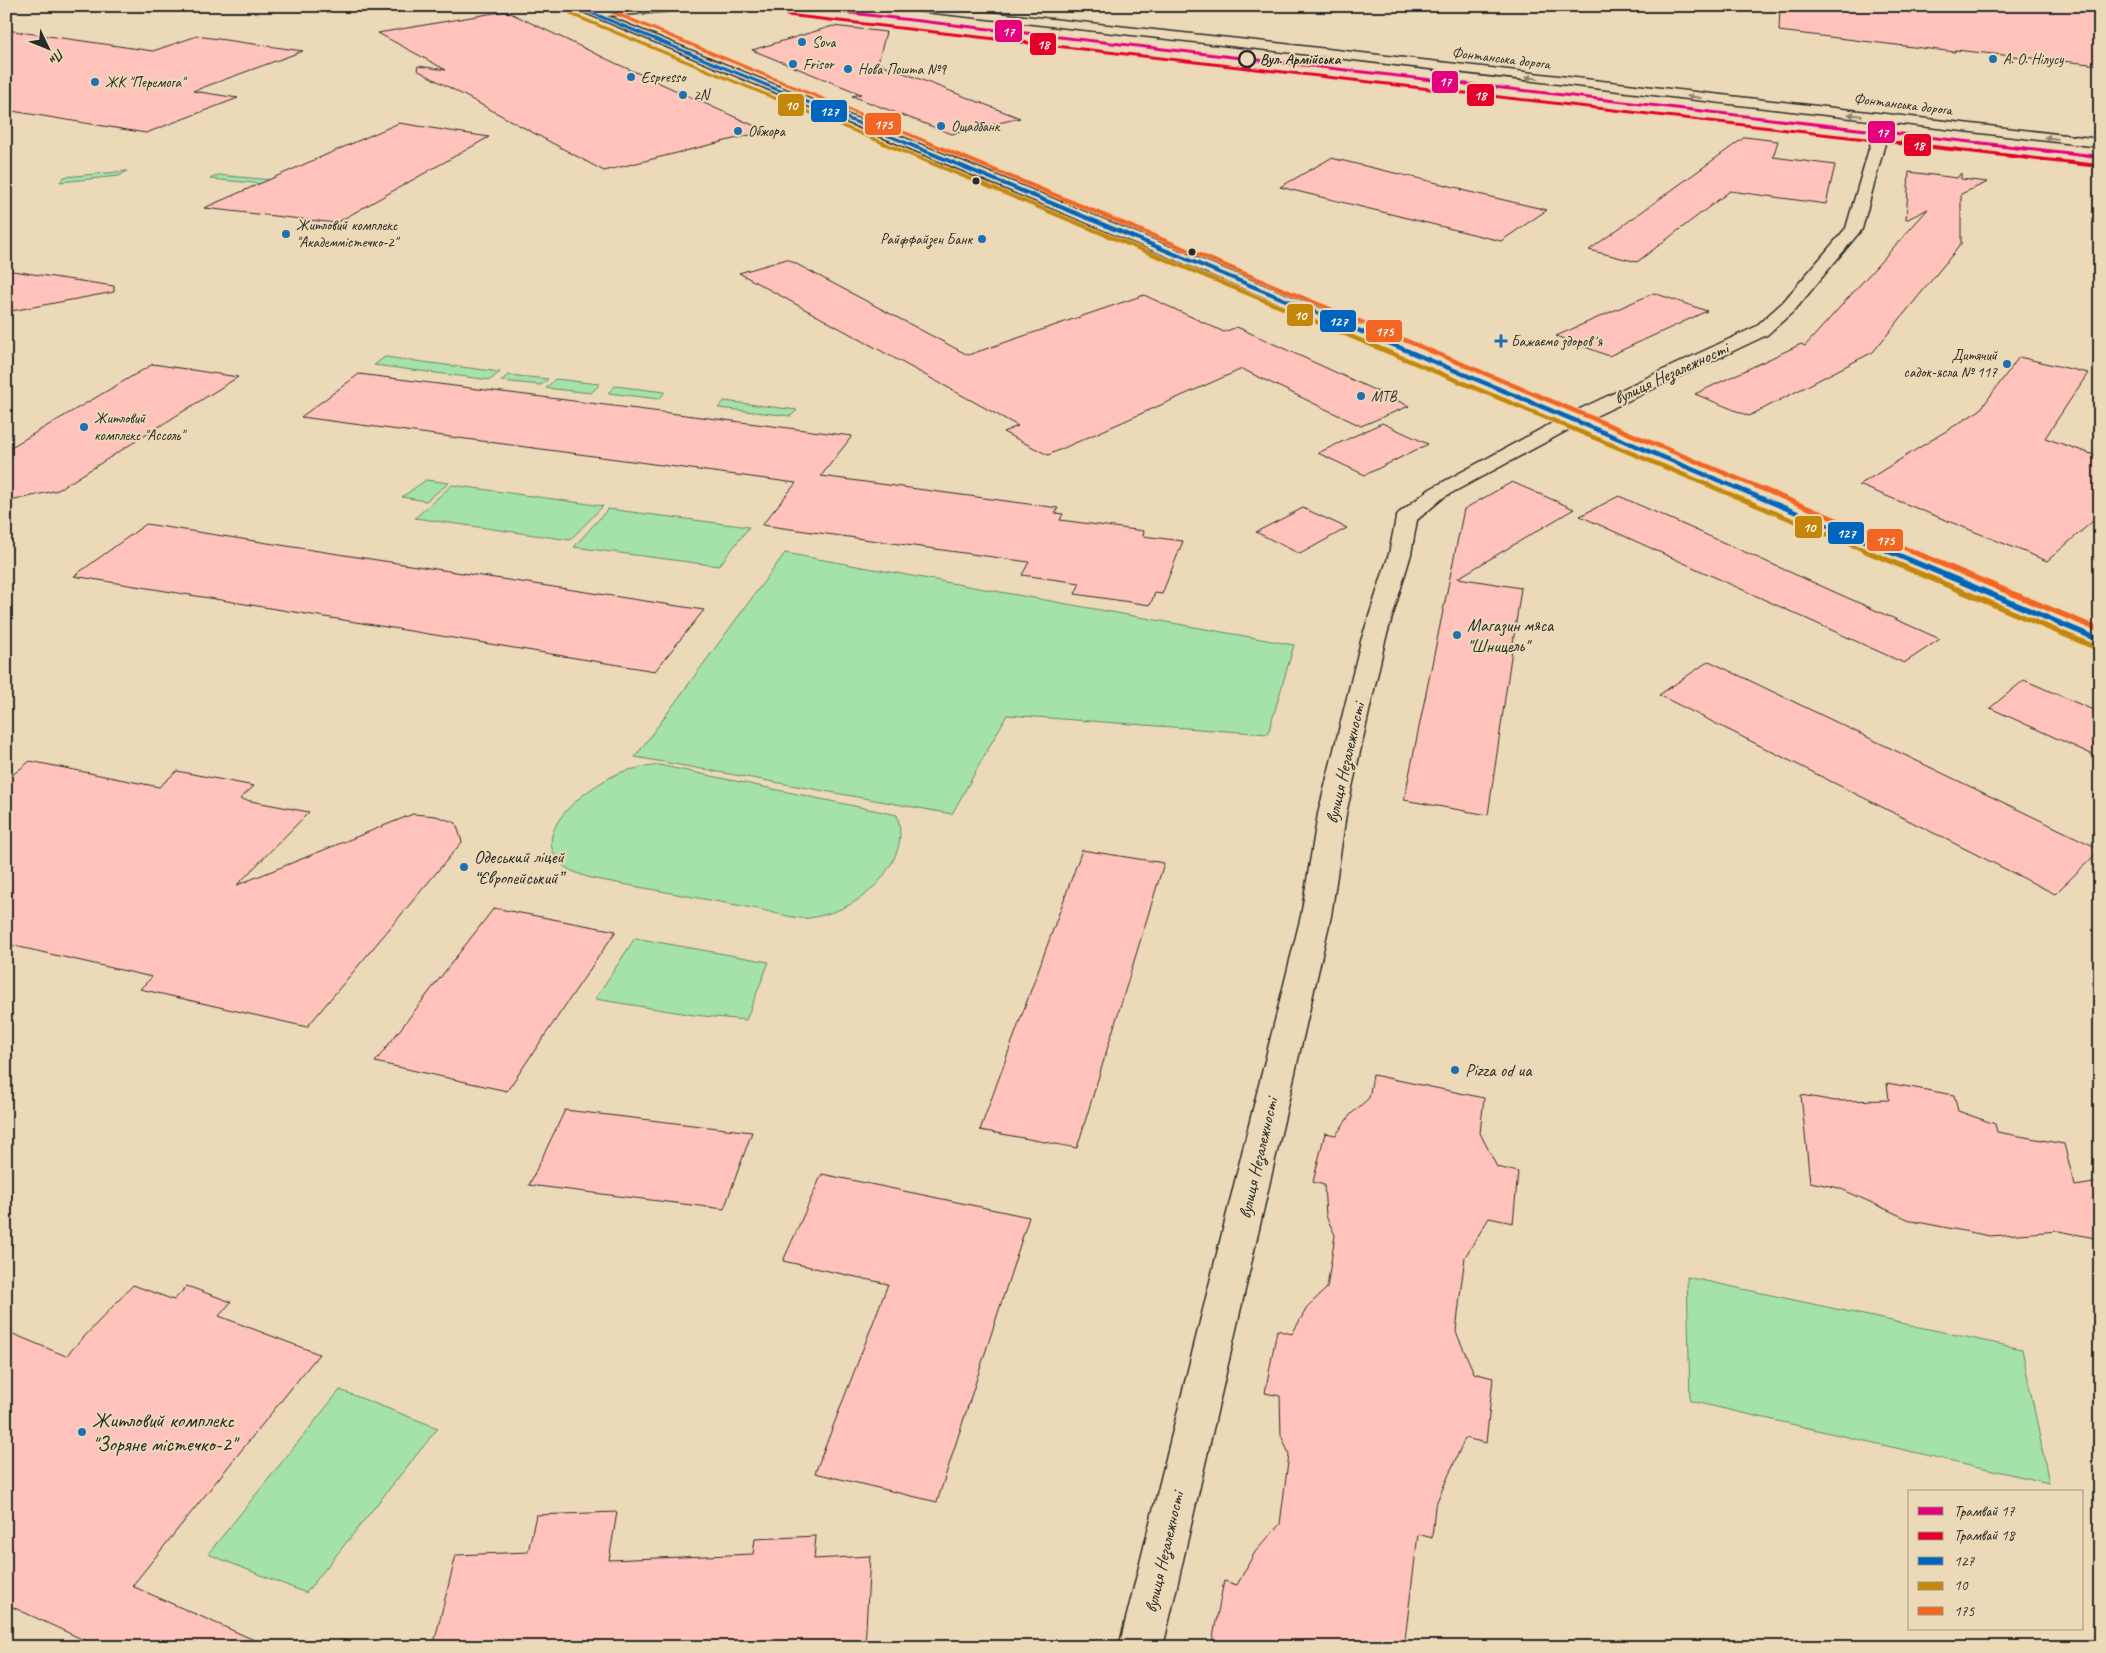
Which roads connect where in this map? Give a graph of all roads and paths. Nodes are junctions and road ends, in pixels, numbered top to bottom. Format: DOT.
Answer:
graph roads {
  1 [pos="574,6"];
  2 [pos="898,6"];
  3 [pos="677,7"];
  4 [pos="586,12"];
  5 [pos="650,38"];
  6 [pos="1880,118"];
  7 [pos="2100,143"];
  8 [pos="1574,419"];
  9 [pos="2100,640"];
  10 [pos="1141,1647"];
  1 -- 4 [label="main road"];
  6 -- 2 [label="main road, Фонтанська дорога, one-way"];
  3 -- 4 [label="main road"];
  3 -- 5 [label="main road"];
  4 -- 5 [label="main road"];
  5 -- 8 [label="main road"];
  7 -- 6 [label="main road, Фонтанська дорога, one-way"];
  6 -- 8 [label="main road, вулиця Незалежності"];
  8 -- 9 [label="main road"];
  8 -- 10 [label="main road, вулиця Незалежності"];
}
